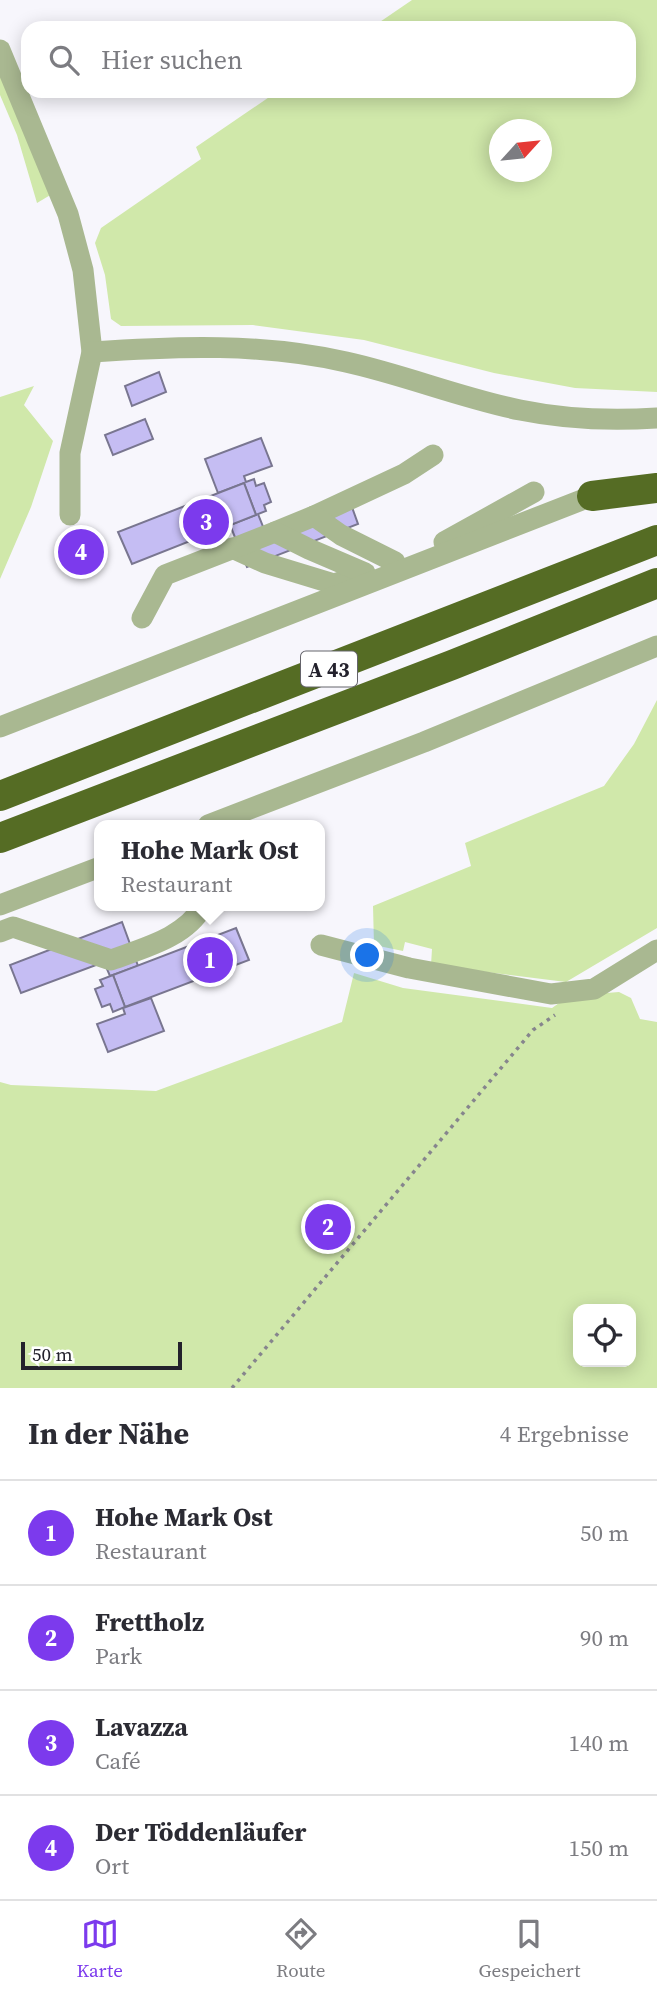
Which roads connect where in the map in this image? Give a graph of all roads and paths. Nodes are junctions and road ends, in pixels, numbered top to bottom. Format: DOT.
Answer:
graph roads {
  1 [pos="0,50"];
  2 [pos="92,352"];
  3 [pos="657,418"];
  4 [pos="433,455"];
  5 [pos="657,488"];
  6 [pos="534,492"];
  7 [pos="592,496"];
  8 [pos="70,515"];
  9 [pos="314,516"];
  10 [pos="275,532"];
  11 [pos="657,540"];
  12 [pos="232,548"];
  13 [pos="395,562"];
  14 [pos="365,573"];
  15 [pos="657,583"];
  16 [pos="142,618"];
  17 [pos="657,646"];
  18 [pos="0,727"];
  19 [pos="0,796"];
  20 [pos="221,820"];
  21 [pos="0,838"];
  22 [pos="94,869"];
  23 [pos="0,905"];
  24 [pos="199,911"];
  25 [pos="0,932"];
  26 [pos="321,945"];
  27 [pos="657,950"];
  28 [pos="594,989"];
  29 [pos="232,1388"];
  1 -- 2 [label="street"];
  2 -- 3 [label="street"];
  2 -- 8 [label="street"];
  4 -- 9 [label="street"];
  5 -- 7 [label="highway"];
  6 -- 13 [label="street"];
  7 -- 18 [label="street"];
  9 -- 10 [label="street"];
  9 -- 13 [label="street"];
  10 -- 12 [label="street"];
  10 -- 14 [label="street"];
  11 -- 19 [label="highway, A 43"];
  12 -- 14 [label="street"];
  12 -- 16 [label="street"];
  13 -- 14 [label="street"];
  15 -- 21 [label="highway, A 43"];
  17 -- 20 [label="street"];
  22 -- 23 [label="street"];
  24 -- 25 [label="street"];
  26 -- 28 [label="street"];
  27 -- 28 [label="street"];
  28 -- 29 [label="path"];
}
